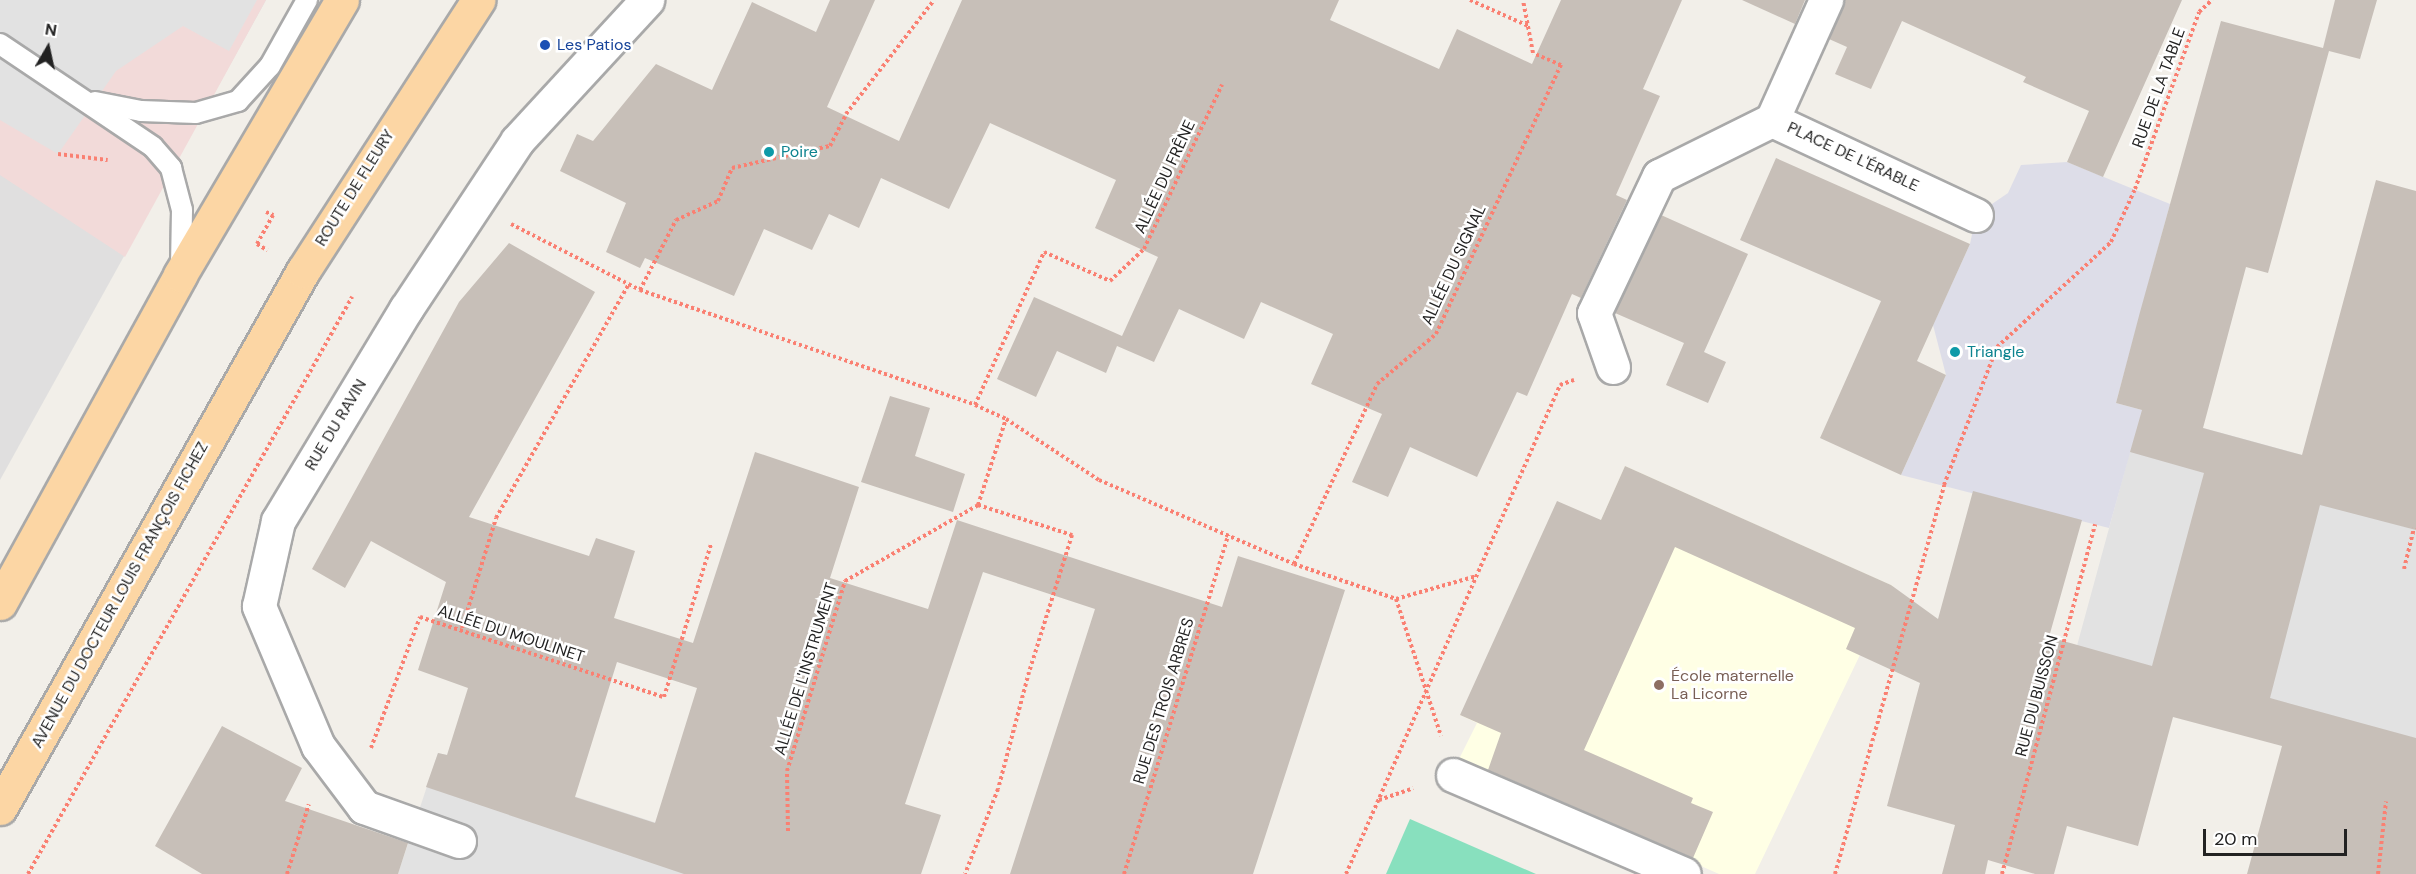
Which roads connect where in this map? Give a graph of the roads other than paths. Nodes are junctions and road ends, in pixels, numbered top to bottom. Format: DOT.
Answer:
graph roads {
  1 [pos="307,0"];
  2 [pos="342,0"];
  3 [pos="478,0"];
  4 [pos="647,0"];
  5 [pos="1826,0"];
  6 [pos="0,44"];
  7 [pos="84,100"];
  8 [pos="1772,120"];
  9 [pos="1976,214"];
  10 [pos="180,275"];
  11 [pos="1612,367"];
  12 [pos="240,381"];
  13 [pos="0,603"];
  14 [pos="1453,774"];
  15 [pos="0,808"];
  16 [pos="459,841"];
  17 [pos="1684,874"];
  1 -- 7 [label="lane"];
  2 -- 10 [label="main road"];
  3 -- 12 [label="main road, ROUTE DE FLEURY"];
  4 -- 16 [label="street, RUE DU RAVIN"];
  5 -- 8 [label="street"];
  6 -- 7 [label="lane"];
  7 -- 10 [label="lane"];
  8 -- 9 [label="street, PLACE DE L'ÉRABLE"];
  8 -- 11 [label="street, PLACE DE L'ÉRABLE"];
  10 -- 13 [label="main road"];
  12 -- 15 [label="main road, AVENUE DU DOCTEUR LOUIS FRANÇOIS FICHEZ"];
  14 -- 17 [label="street"];
}
